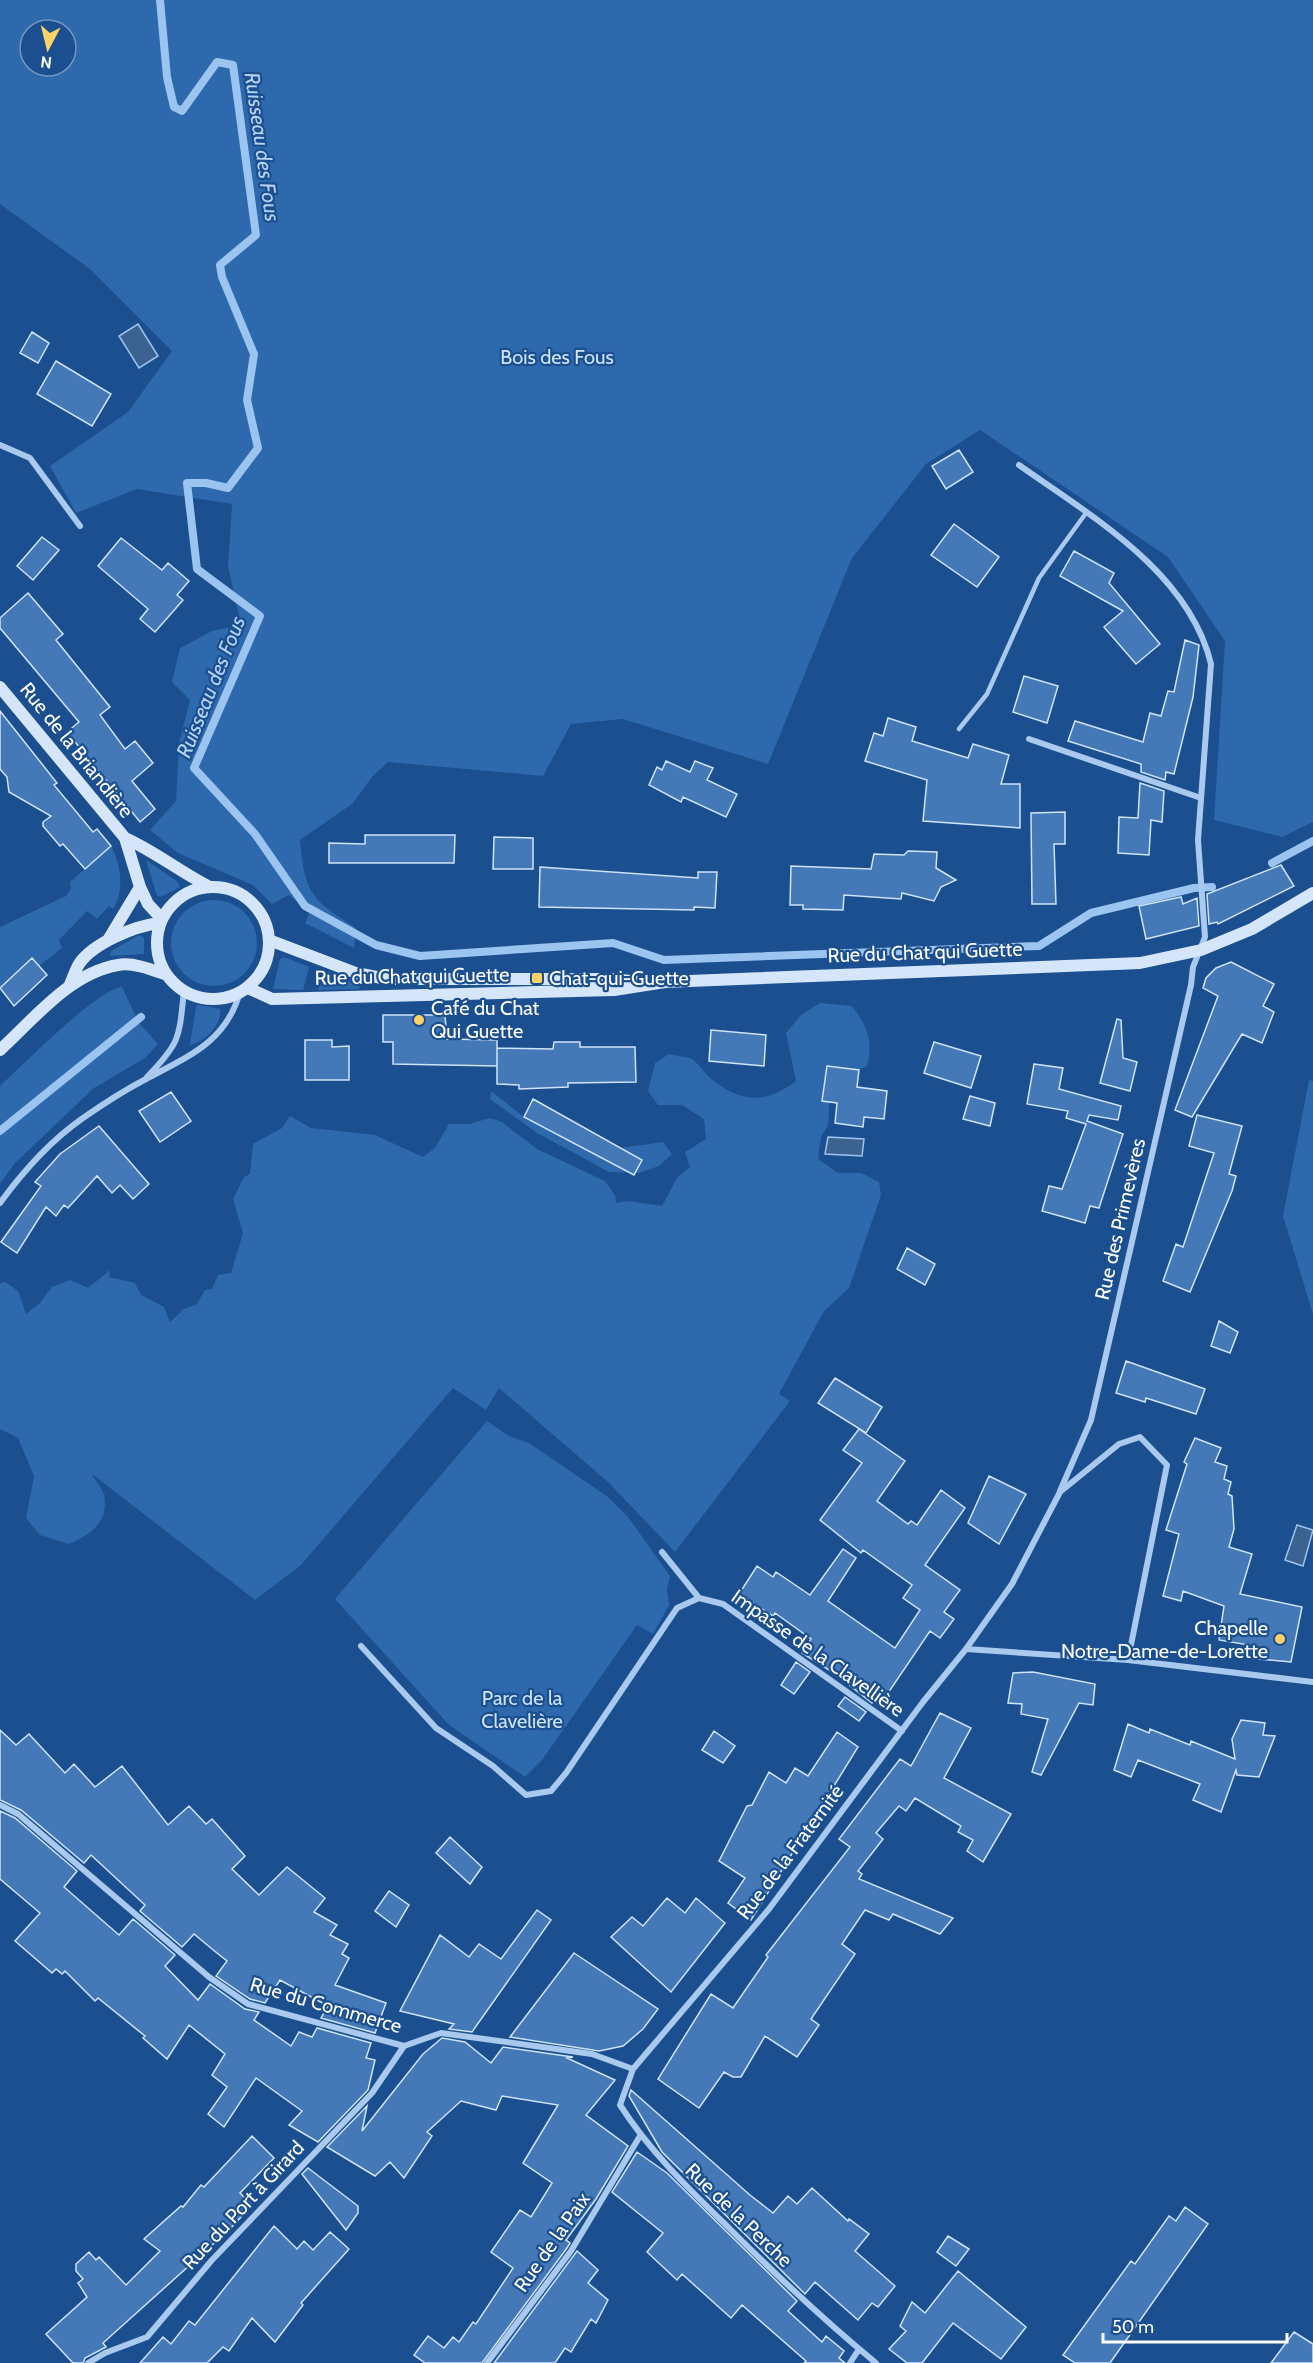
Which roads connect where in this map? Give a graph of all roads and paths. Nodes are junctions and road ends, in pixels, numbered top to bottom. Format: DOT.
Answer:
graph roads {
  1 [pos="0,445"];
  2 [pos="1019,465"];
  3 [pos="1086,513"];
  4 [pos="80,526"];
  5 [pos="2,692"];
  6 [pos="959,729"];
  7 [pos="1029,739"];
  8 [pos="1201,798"];
  9 [pos="125,838"];
  10 [pos="207,886"];
  11 [pos="140,887"];
  12 [pos="1313,893"];
  13 [pos="160,920"];
  14 [pos="269,940"];
  15 [pos="108,941"];
  16 [pos="1201,951"];
  17 [pos="167,975"];
  18 [pos="650,983"];
  19 [pos="69,987"];
  20 [pos="184,990"];
  21 [pos="244,990"];
  22 [pos="0,1050"];
  23 [pos="145,1079"];
  24 [pos="0,1203"];
  25 [pos="1060,1492"];
  26 [pos="662,1552"];
  27 [pos="699,1598"];
  28 [pos="361,1646"];
  29 [pos="966,1649"];
  30 [pos="1128,1660"];
  31 [pos="1313,1682"];
  32 [pos="902,1731"];
  33 [pos="0,1805"];
  34 [pos="404,2046"];
  35 [pos="633,2069"];
  36 [pos="640,2136"];
  37 [pos="860,2349"];
  38 [pos="88,2363"];
  39 [pos="487,2363"];
  40 [pos="850,2363"];
  41 [pos="876,2363"];
  1 -- 4 [label="street"];
  2 -- 3 [label="street, Rue des Primevères"];
  3 -- 6 [label="lane"];
  3 -- 8 [label="street, Rue des Primevères"];
  5 -- 9 [label="main road, Rue de la Briandière"];
  7 -- 8 [label="street"];
  8 -- 16 [label="street, Rue des Primevères"];
  9 -- 10 [label="main road, Rue de la Briandière"];
  9 -- 11 [label="main road, Rue de la Briandière"];
  10 -- 13 [label="main road"];
  10 -- 14 [label="main road"];
  11 -- 13 [label="main road, Rue de la Briandière"];
  11 -- 15 [label="main road"];
  12 -- 16 [label="main road, Rue du Chat qui Guette"];
  13 -- 15 [label="main road"];
  13 -- 17 [label="main road"];
  14 -- 18 [label="main road, Rue du Chat qui Guette"];
  14 -- 21 [label="main road"];
  15 -- 19 [label="main road"];
  16 -- 18 [label="main road, Rue du Chat qui Guette"];
  16 -- 25 [label="street, Rue des Primevères"];
  17 -- 19 [label="main road"];
  17 -- 20 [label="main road"];
  18 -- 21 [label="main road, Rue du Chat qui Guette"];
  19 -- 22 [label="main road"];
  20 -- 21 [label="main road"];
  20 -- 23 [label="street"];
  21 -- 23 [label="street"];
  23 -- 24 [label="street"];
  25 -- 29 [label="street, Rue des Primevères"];
  25 -- 30 [label="street"];
  26 -- 27 [label="street"];
  27 -- 28 [label="street, Impasse de la Clavellière"];
  27 -- 32 [label="street, Impasse de la Clavellière"];
  29 -- 30 [label="street"];
  29 -- 32 [label="street, Rue de la Fraternité"];
  30 -- 31 [label="street"];
  32 -- 35 [label="street, Rue de la Fraternité"];
  33 -- 34 [label="street, Rue du Commerce"];
  34 -- 35 [label="street, Rue du Commerce"];
  34 -- 38 [label="street, Rue du Port à Girard"];
  35 -- 36 [label="street, Rue de la Perche"];
  36 -- 37 [label="street, Rue de la Perche"];
  36 -- 39 [label="street, Rue de la Paix"];
  37 -- 40 [label="street"];
  37 -- 41 [label="street, Rue de la Perche"];
}
